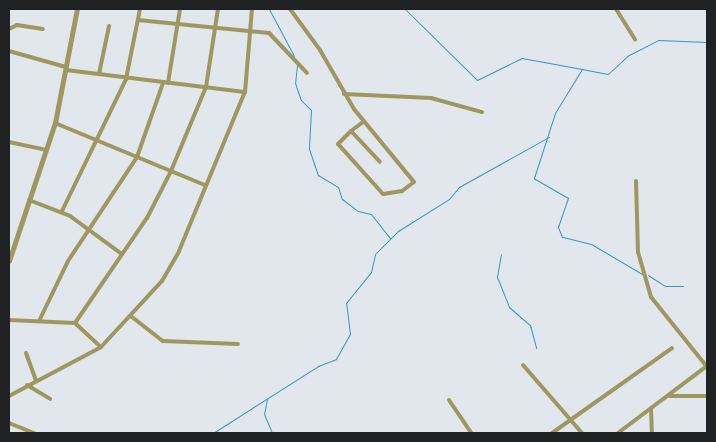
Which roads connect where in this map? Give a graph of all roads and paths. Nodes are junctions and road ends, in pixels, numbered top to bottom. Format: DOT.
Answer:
graph roads {
  1 [pos="77,9"];
  2 [pos="140,9"];
  3 [pos="180,9"];
  4 [pos="218,9"];
  5 [pos="252,9"];
  6 [pos="290,9"];
  7 [pos="616,9"];
  8 [pos="138,20"];
  9 [pos="177,25"];
  10 [pos="109,26"];
  11 [pos="9,29"];
  12 [pos="44,29"];
  13 [pos="215,29"];
  14 [pos="251,30"];
  15 [pos="635,39"];
  16 [pos="9,51"];
  17 [pos="66,68"];
  18 [pos="307,73"];
  19 [pos="99,74"];
  20 [pos="126,78"];
  21 [pos="166,83"];
  22 [pos="206,87"];
  23 [pos="245,92"];
  24 [pos="344,94"];
  25 [pos="482,112"];
  26 [pos="363,122"];
  27 [pos="55,123"];
  28 [pos="351,131"];
  29 [pos="95,139"];
  30 [pos="9,142"];
  31 [pos="46,150"];
  32 [pos="137,157"];
  33 [pos="380,162"];
  34 [pos="171,171"];
  35 [pos="636,181"];
  36 [pos="205,185"];
  37 [pos="29,200"];
  38 [pos="62,211"];
  39 [pos="89,229"];
  40 [pos="122,254"];
  41 [pos="9,261"];
  42 [pos="132,316"];
  43 [pos="40,319"];
  44 [pos="9,320"];
  45 [pos="75,322"];
  46 [pos="238,344"];
  47 [pos="101,347"];
  48 [pos="672,348"];
  49 [pos="26,353"];
  50 [pos="523,365"];
  51 [pos="707,367"];
  52 [pos="36,380"];
  53 [pos="27,385"];
  54 [pos="9,396"];
  55 [pos="668,396"];
  56 [pos="707,396"];
  57 [pos="50,399"];
  58 [pos="448,400"];
  59 [pos="651,408"];
  60 [pos="572,419"];
  61 [pos="9,423"];
  62 [pos="470,431"];
  63 [pos="34,433"];
  64 [pos="462,433"];
  65 [pos="552,433"];
  66 [pos="582,433"];
  67 [pos="618,433"];
  68 [pos="652,433"];
  1 -- 17 [label="street"];
  2 -- 8 [label="street"];
  3 -- 9 [label="street"];
  4 -- 13 [label="street"];
  5 -- 14 [label="street"];
  6 -- 24 [label="street"];
  7 -- 15 [label="street"];
  8 -- 9 [label="street"];
  8 -- 20 [label="street"];
  9 -- 13 [label="street"];
  9 -- 21 [label="street"];
  10 -- 19 [label="street"];
  11 -- 12 [label="street"];
  13 -- 14 [label="street"];
  13 -- 22 [label="street"];
  14 -- 18 [label="street"];
  14 -- 23 [label="street"];
  16 -- 17 [label="street"];
  17 -- 19 [label="street"];
  17 -- 27 [label="street"];
  19 -- 20 [label="street"];
  20 -- 21 [label="street"];
  20 -- 29 [label="street"];
  21 -- 22 [label="street"];
  21 -- 32 [label="street"];
  22 -- 23 [label="street"];
  22 -- 34 [label="street"];
  23 -- 36 [label="street"];
  24 -- 25 [label="street"];
  24 -- 26 [label="street"];
  26 -- 28 [label="street"];
  26 -- 28 [label="street"];
  27 -- 29 [label="street"];
  27 -- 31 [label="street"];
  28 -- 33 [label="street"];
  29 -- 32 [label="street"];
  29 -- 38 [label="street"];
  30 -- 31 [label="street"];
  31 -- 37 [label="street"];
  32 -- 34 [label="street"];
  32 -- 39 [label="street"];
  34 -- 36 [label="street"];
  34 -- 40 [label="street"];
  35 -- 51 [label="street"];
  36 -- 42 [label="street"];
  37 -- 38 [label="street"];
  37 -- 41 [label="street"];
  38 -- 39 [label="street"];
  39 -- 40 [label="street"];
  39 -- 43 [label="street"];
  40 -- 45 [label="street"];
  42 -- 46 [label="street"];
  42 -- 47 [label="street"];
  43 -- 44 [label="street"];
  43 -- 45 [label="street"];
  45 -- 47 [label="street"];
  47 -- 52 [label="street"];
  48 -- 60 [label="street"];
  49 -- 52 [label="street"];
  50 -- 60 [label="street"];
  51 -- 55 [label="street"];
  52 -- 53 [label="street"];
  53 -- 54 [label="street"];
  53 -- 57 [label="street"];
  55 -- 56 [label="street"];
  55 -- 59 [label="street"];
  58 -- 62 [label="street"];
  59 -- 67 [label="street"];
  59 -- 68 [label="street"];
  60 -- 65 [label="street"];
  60 -- 66 [label="street"];
  61 -- 63 [label="street"];
  62 -- 64 [label="street"];
}
